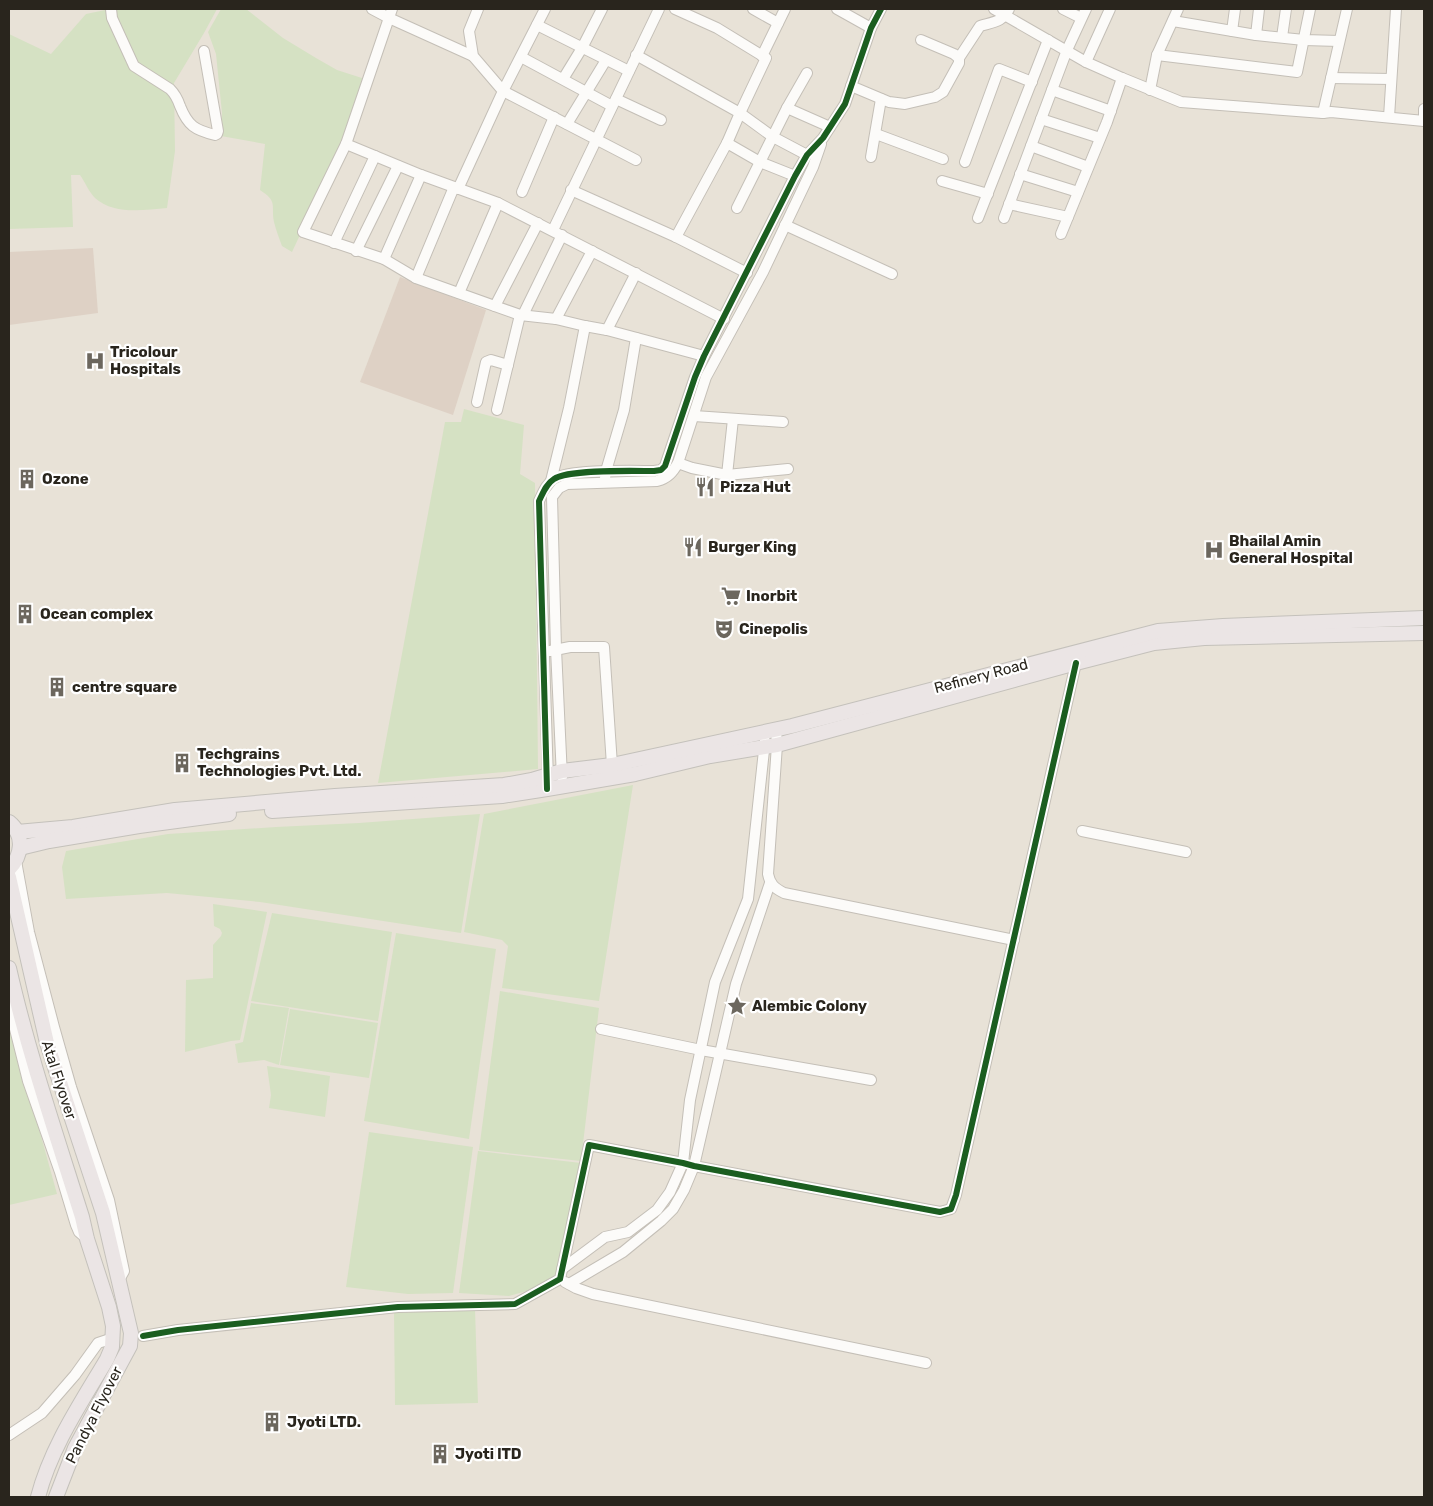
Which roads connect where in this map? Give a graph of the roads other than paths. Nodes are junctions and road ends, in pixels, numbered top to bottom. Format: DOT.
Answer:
graph roads {
  1 [pos="111,9"];
  2 [pos="372,9"];
  3 [pos="478,9"];
  4 [pos="546,9"];
  5 [pos="602,9"];
  6 [pos="659,9"];
  7 [pos="675,9"];
  8 [pos="753,9"];
  9 [pos="785,9"];
  10 [pos="837,9"];
  11 [pos="881,9"];
  12 [pos="994,9"];
  13 [pos="1063,9"];
  14 [pos="1110,9"];
  15 [pos="1178,9"];
  16 [pos="1235,9"];
  17 [pos="1259,9"];
  18 [pos="1286,9"];
  19 [pos="1310,9"];
  20 [pos="1347,9"];
  21 [pos="1396,9"];
  22 [pos="1007,12"];
  23 [pos="391,13"];
  24 [pos="1084,13"];
  25 [pos="1173,21"];
  26 [pos="778,22"];
  27 [pos="537,25"];
  28 [pos="871,28"];
  29 [pos="1232,31"];
  30 [pos="1256,36"];
  31 [pos="1282,37"];
  32 [pos="921,40"];
  33 [pos="1048,40"];
  34 [pos="1304,40"];
  35 [pos="1339,41"];
  36 [pos="582,48"];
  37 [pos="1067,50"];
  38 [pos="204,52"];
  39 [pos="636,55"];
  40 [pos="1157,55"];
  41 [pos="473,56"];
  42 [pos="762,56"];
  43 [pos="521,57"];
  44 [pos="959,58"];
  45 [pos="606,60"];
  46 [pos="1086,62"];
  47 [pos="629,71"];
  48 [pos="807,73"];
  49 [pos="1122,78"];
  50 [pos="1331,78"];
  51 [pos="1391,79"];
  52 [pos="563,80"];
  53 [pos="1032,82"];
  54 [pos="851,86"];
  55 [pos="1052,90"];
  56 [pos="1150,90"];
  57 [pos="502,91"];
  58 [pos="587,92"];
  59 [pos="882,99"];
  60 [pos="614,103"];
  61 [pos="787,108"];
  62 [pos="1424,109"];
  63 [pos="1110,111"];
  64 [pos="740,113"];
  65 [pos="1323,114"];
  66 [pos="554,117"];
  67 [pos="1389,117"];
  68 [pos="1041,119"];
  69 [pos="661,120"];
  70 [pos="1424,121"];
  71 [pos="567,124"];
  72 [pos="830,127"];
  73 [pos="876,134"];
  74 [pos="773,137"];
  75 [pos="823,138"];
  76 [pos="1100,138"];
  77 [pos="596,140"];
  78 [pos="727,143"];
  79 [pos="346,144"];
  80 [pos="1031,146"];
  81 [pos="807,155"];
  82 [pos="375,156"];
  83 [pos="871,157"];
  84 [pos="943,158"];
  85 [pos="636,160"];
  86 [pos="760,162"];
  87 [pos="965,162"];
  88 [pos="398,166"];
  89 [pos="1088,167"];
  90 [pos="1020,174"];
  91 [pos="421,175"];
  92 [pos="795,176"];
  93 [pos="942,181"];
  94 [pos="456,188"];
  95 [pos="571,190"];
  96 [pos="522,192"];
  97 [pos="1078,192"];
  98 [pos="988,194"];
  99 [pos="498,203"];
  100 [pos="1009,204"];
  101 [pos="737,208"];
  102 [pos="1068,217"];
  103 [pos="978,218"];
  104 [pos="1004,218"];
  105 [pos="538,223"];
  106 [pos="785,225"];
  107 [pos="558,232"];
  108 [pos="1061,234"];
  109 [pos="676,237"];
  110 [pos="334,243"];
  111 [pos="356,250"];
  112 [pos="592,251"];
  113 [pos="384,259"];
  114 [pos="636,273"];
  115 [pos="747,273"];
  116 [pos="892,274"];
  117 [pos="416,278"];
  118 [pos="459,293"];
  119 [pos="495,306"];
  120 [pos="521,315"];
  121 [pos="556,319"];
  122 [pos="724,319"];
  123 [pos="585,326"];
  124 [pos="608,330"];
  125 [pos="636,338"];
  126 [pos="704,356"];
  127 [pos="508,365"];
  128 [pos="477,402"];
  129 [pos="497,410"];
  130 [pos="694,416"];
  131 [pos="732,419"];
  132 [pos="783,422"];
  133 [pos="678,463"];
  134 [pos="788,470"];
  135 [pos="606,471"];
  136 [pos="727,475"];
  137 [pos="552,481"];
  138 [pos="605,482"];
  139 [pos="1424,618"];
  140 [pos="1424,633"];
  141 [pos="556,650"];
  142 [pos="544,653"];
  143 [pos="1068,661"];
  144 [pos="770,731"];
  145 [pos="771,746"];
  146 [pos="612,765"];
  147 [pos="562,771"];
  148 [pos="546,781"];
  149 [pos="563,786"];
  150 [pos="139,821"];
  151 [pos="13,827"];
  152 [pos="1082,831"];
  153 [pos="1186,852"];
  154 [pos="15,860"];
  155 [pos="9,876"];
  156 [pos="770,883"];
  157 [pos="1014,940"];
  158 [pos="9,968"];
  159 [pos="9,1005"];
  160 [pos="601,1029"];
  161 [pos="701,1050"];
  162 [pos="720,1052"];
  163 [pos="871,1080"];
  164 [pos="682,1163"];
  165 [pos="694,1166"];
  166 [pos="87,1238"];
  167 [pos="564,1278"];
  168 [pos="119,1281"];
  169 [pos="113,1338"];
  170 [pos="135,1338"];
  171 [pos="926,1363"];
  172 [pos="9,1435"];
  173 [pos="38,1497"];
  174 [pos="56,1497"];
  1 -- 38 [label="street"];
  2 -- 23 [label="street"];
  3 -- 41 [label="street"];
  4 -- 27 [label="street"];
  5 -- 36 [label="street"];
  6 -- 39 [label="street"];
  7 -- 42 [label="street"];
  8 -- 26 [label="street"];
  9 -- 26 [label="street"];
  10 -- 28 [label="street"];
  11 -- 28 [label="street"];
  12 -- 22 [label="street"];
  13 -- 24 [label="street"];
  14 -- 46 [label="street"];
  15 -- 25 [label="street"];
  16 -- 29 [label="street"];
  17 -- 30 [label="street"];
  18 -- 31 [label="street"];
  19 -- 34 [label="street"];
  20 -- 35 [label="street"];
  21 -- 51 [label="street"];
  22 -- 33 [label="street"];
  22 -- 44 [label="street"];
  23 -- 41 [label="street"];
  23 -- 79 [label="street"];
  24 -- 37 [label="street"];
  25 -- 29 [label="street"];
  25 -- 40 [label="street"];
  26 -- 42 [label="street"];
  27 -- 36 [label="street"];
  27 -- 43 [label="street"];
  28 -- 54 [label="street"];
  29 -- 30 [label="street"];
  30 -- 31 [label="street"];
  31 -- 34 [label="street"];
  32 -- 44 [label="street"];
  33 -- 37 [label="street"];
  33 -- 53 [label="street"];
  34 -- 35 [label="street"];
  34 -- 40 [label="street"];
  35 -- 50 [label="street"];
  36 -- 45 [label="street"];
  36 -- 52 [label="street"];
  37 -- 46 [label="street"];
  37 -- 55 [label="street"];
  39 -- 47 [label="street"];
  39 -- 64 [label="street"];
  40 -- 56 [label="street"];
  41 -- 57 [label="street"];
  42 -- 64 [label="street"];
  43 -- 52 [label="street"];
  43 -- 57 [label="street"];
  44 -- 59 [label="street"];
  45 -- 47 [label="street"];
  45 -- 58 [label="street"];
  46 -- 49 [label="street"];
  47 -- 60 [label="street"];
  48 -- 61 [label="street"];
  49 -- 56 [label="street"];
  49 -- 63 [label="street"];
  50 -- 51 [label="street"];
  50 -- 65 [label="street"];
  51 -- 67 [label="street"];
  52 -- 58 [label="street"];
  53 -- 87 [label="street"];
  53 -- 98 [label="street"];
  54 -- 59 [label="street"];
  54 -- 72 [label="street"];
  55 -- 63 [label="street"];
  55 -- 68 [label="street"];
  56 -- 65 [label="street"];
  57 -- 66 [label="street"];
  57 -- 94 [label="street"];
  58 -- 60 [label="street"];
  58 -- 71 [label="street"];
  59 -- 73 [label="street"];
  60 -- 69 [label="street"];
  60 -- 77 [label="street"];
  61 -- 72 [label="street"];
  61 -- 74 [label="street"];
  62 -- 70 [label="street"];
  63 -- 76 [label="street"];
  64 -- 74 [label="street"];
  64 -- 78 [label="street"];
  65 -- 67 [label="street"];
  66 -- 71 [label="street"];
  66 -- 96 [label="street"];
  67 -- 70 [label="street"];
  68 -- 76 [label="street"];
  68 -- 80 [label="street"];
  71 -- 77 [label="street"];
  72 -- 75 [label="street"];
  73 -- 83 [label="street"];
  73 -- 84 [label="street"];
  74 -- 81 [label="street"];
  74 -- 86 [label="street"];
  75 -- 81 [label="street"];
  75 -- 106 [label="street"];
  76 -- 89 [label="street"];
  77 -- 85 [label="street"];
  77 -- 95 [label="street"];
  78 -- 86 [label="street"];
  78 -- 109 [label="street"];
  79 -- 82 [label="street"];
  79 -- 110 [label="street"];
  80 -- 89 [label="street"];
  80 -- 90 [label="street"];
  81 -- 92 [label="street"];
  82 -- 88 [label="street"];
  82 -- 110 [label="street"];
  86 -- 92 [label="street"];
  86 -- 101 [label="street"];
  88 -- 91 [label="street"];
  88 -- 111 [label="street"];
  89 -- 97 [label="street"];
  90 -- 97 [label="street"];
  90 -- 100 [label="street"];
  91 -- 94 [label="street"];
  91 -- 113 [label="street"];
  92 -- 115 [label="street"];
  93 -- 98 [label="street"];
  94 -- 99 [label="street"];
  94 -- 117 [label="street"];
  95 -- 107 [label="street"];
  95 -- 109 [label="street"];
  97 -- 102 [label="street"];
  98 -- 103 [label="street"];
  99 -- 105 [label="street"];
  99 -- 118 [label="street"];
  100 -- 102 [label="street"];
  100 -- 104 [label="street"];
  102 -- 108 [label="street"];
  105 -- 107 [label="street"];
  105 -- 119 [label="street"];
  106 -- 116 [label="street"];
  106 -- 130 [label="street"];
  107 -- 112 [label="street"];
  107 -- 120 [label="street"];
  109 -- 115 [label="street"];
  110 -- 111 [label="street"];
  111 -- 113 [label="street"];
  112 -- 114 [label="street"];
  112 -- 121 [label="street"];
  113 -- 117 [label="street"];
  114 -- 122 [label="street"];
  114 -- 124 [label="street"];
  115 -- 122 [label="street"];
  117 -- 118 [label="street"];
  118 -- 119 [label="street"];
  119 -- 120 [label="street"];
  120 -- 121 [label="street"];
  120 -- 127 [label="street"];
  121 -- 123 [label="street"];
  122 -- 126 [label="street"];
  123 -- 124 [label="street"];
  123 -- 137 [label="street"];
  124 -- 125 [label="street"];
  125 -- 126 [label="street"];
  125 -- 135 [label="street"];
  126 -- 135 [label="street"];
  127 -- 128 [label="street"];
  127 -- 129 [label="street"];
  130 -- 131 [label="street"];
  130 -- 133 [label="street"];
  131 -- 132 [label="street"];
  131 -- 136 [label="street"];
  133 -- 136 [label="street"];
  133 -- 138 [label="street"];
  134 -- 136 [label="street"];
  135 -- 137 [label="street"];
  135 -- 138 [label="street"];
  137 -- 142 [label="street"];
  138 -- 141 [label="street"];
  139 -- 143 [label="main road, Refinery Road"];
  140 -- 143 [label="main road, Refinery Road"];
  141 -- 142 [label="street"];
  141 -- 146 [label="street"];
  141 -- 147 [label="street"];
  142 -- 148 [label="street"];
  143 -- 144 [label="main road, Refinery Road"];
  143 -- 145 [label="main road, Refinery Road"];
  143 -- 157 [label="street"];
  144 -- 145 [label="street"];
  144 -- 146 [label="main road, Refinery Road"];
  145 -- 149 [label="main road, Refinery Road"];
  145 -- 156 [label="street"];
  145 -- 161 [label="street"];
  146 -- 147 [label="main road, Refinery Road"];
  147 -- 148 [label="main road, Refinery Road"];
  147 -- 149 [label="street"];
  148 -- 149 [label="main road, Refinery Road"];
  148 -- 150 [label="main road"];
  150 -- 151 [label="main road"];
  150 -- 154 [label="main road"];
  151 -- 154 [label="main road"];
  152 -- 153 [label="street"];
  154 -- 168 [label="street"];
  155 -- 168 [label="main road, Atal Flyover"];
  156 -- 157 [label="street"];
  156 -- 162 [label="street"];
  157 -- 165 [label="street"];
  158 -- 166 [label="main road, Atal Flyover"];
  159 -- 166 [label="street"];
  160 -- 161 [label="street"];
  161 -- 162 [label="street"];
  161 -- 164 [label="street"];
  162 -- 163 [label="street"];
  162 -- 165 [label="street"];
  164 -- 165 [label="street"];
  164 -- 167 [label="street"];
  164 -- 167 [label="street"];
  165 -- 167 [label="street"];
  166 -- 169 [label="main road, Atal Flyover"];
  167 -- 170 [label="street"];
  167 -- 171 [label="street"];
  168 -- 170 [label="main road, Atal Flyover"];
  169 -- 172 [label="street"];
  169 -- 173 [label="main road, Pandya Flyover"];
  170 -- 174 [label="main road, Pandya Flyover"];
}
